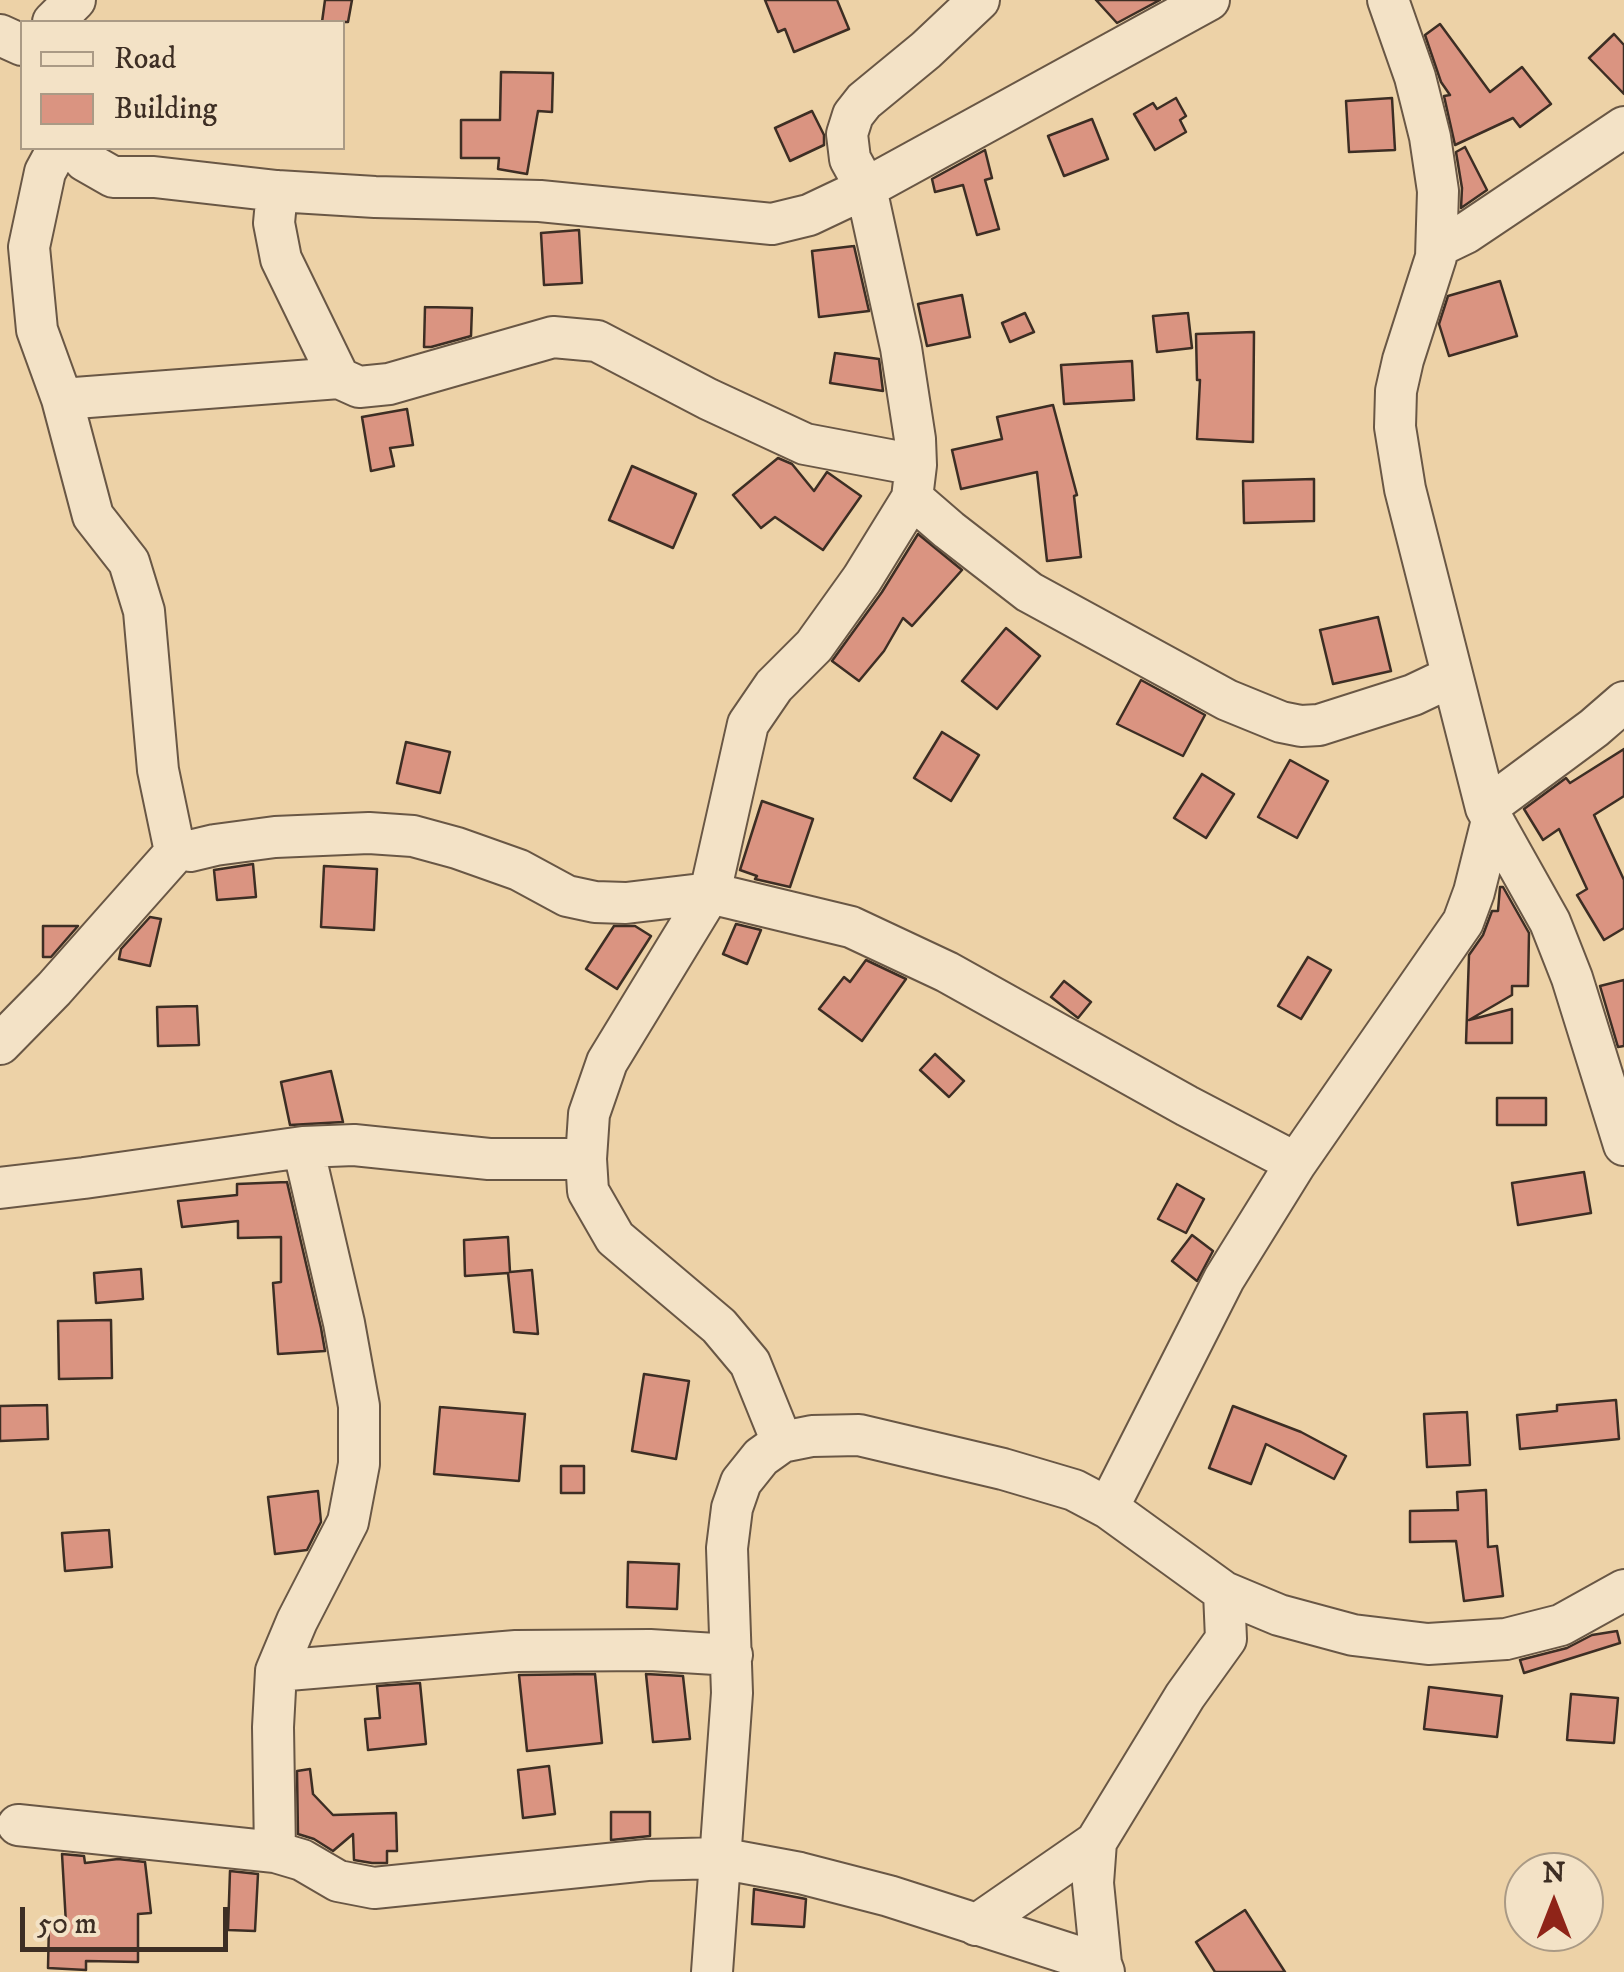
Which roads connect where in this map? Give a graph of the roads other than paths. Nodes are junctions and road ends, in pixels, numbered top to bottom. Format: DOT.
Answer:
graph roads {
  1 [pos="76,0"];
  2 [pos="979,0"];
  3 [pos="1209,0"];
  4 [pos="1388,0"];
  5 [pos="56,20"];
  6 [pos="1624,126"];
  7 [pos="57,150"];
  8 [pos="76,150"];
  9 [pos="866,188"];
  10 [pos="276,191"];
  11 [pos="1437,246"];
  12 [pos="339,378"];
  13 [pos="62,399"];
  14 [pos="914,481"];
  15 [pos="1451,677"];
  16 [pos="1624,702"];
  17 [pos="1489,814"];
  18 [pos="180,848"];
  19 [pos="710,893"];
  20 [pos="0,1044"];
  21 [pos="1624,1145"];
  22 [pos="303,1147"];
  23 [pos="586,1158"];
  24 [pos="1296,1163"];
  25 [pos="0,1188"];
  26 [pos="782,1442"];
  27 [pos="1108,1508"];
  28 [pos="1624,1590"];
  29 [pos="1224,1592"];
  30 [pos="1280,1615"];
  31 [pos="1226,1639"];
  32 [pos="732,1656"];
  33 [pos="276,1671"];
  34 [pos="18,1826"];
  35 [pos="1096,1842"];
  36 [pos="275,1852"];
  37 [pos="719,1858"];
  38 [pos="976,1926"];
  39 [pos="1102,1968"];
  40 [pos="712,1972"];
  1 -- 5 [label="street"];
  2 -- 9 [label="street"];
  3 -- 9 [label="street"];
  4 -- 11 [label="street"];
  6 -- 11 [label="street"];
  7 -- 13 [label="street"];
  8 -- 10 [label="street"];
  9 -- 10 [label="street"];
  9 -- 14 [label="street"];
  10 -- 12 [label="street"];
  11 -- 15 [label="street"];
  12 -- 13 [label="street"];
  12 -- 14 [label="street"];
  13 -- 18 [label="street"];
  14 -- 15 [label="street"];
  14 -- 19 [label="street"];
  15 -- 17 [label="street"];
  16 -- 17 [label="street"];
  17 -- 21 [label="street"];
  17 -- 24 [label="street"];
  18 -- 19 [label="street"];
  18 -- 20 [label="street"];
  19 -- 23 [label="street"];
  19 -- 24 [label="street"];
  22 -- 23 [label="street"];
  22 -- 25 [label="street"];
  22 -- 33 [label="street"];
  23 -- 26 [label="street"];
  24 -- 27 [label="street"];
  26 -- 27 [label="street"];
  26 -- 32 [label="street"];
  27 -- 29 [label="street"];
  28 -- 30 [label="street"];
  29 -- 30 [label="street"];
  29 -- 31 [label="street"];
  30 -- 31 [label="street"];
  31 -- 35 [label="street"];
  32 -- 33 [label="street"];
  32 -- 37 [label="street"];
  33 -- 36 [label="street"];
  34 -- 36 [label="street"];
  35 -- 38 [label="street"];
  35 -- 39 [label="street"];
  36 -- 37 [label="street"];
  37 -- 38 [label="street"];
  37 -- 40 [label="street"];
  38 -- 39 [label="street"];
}
